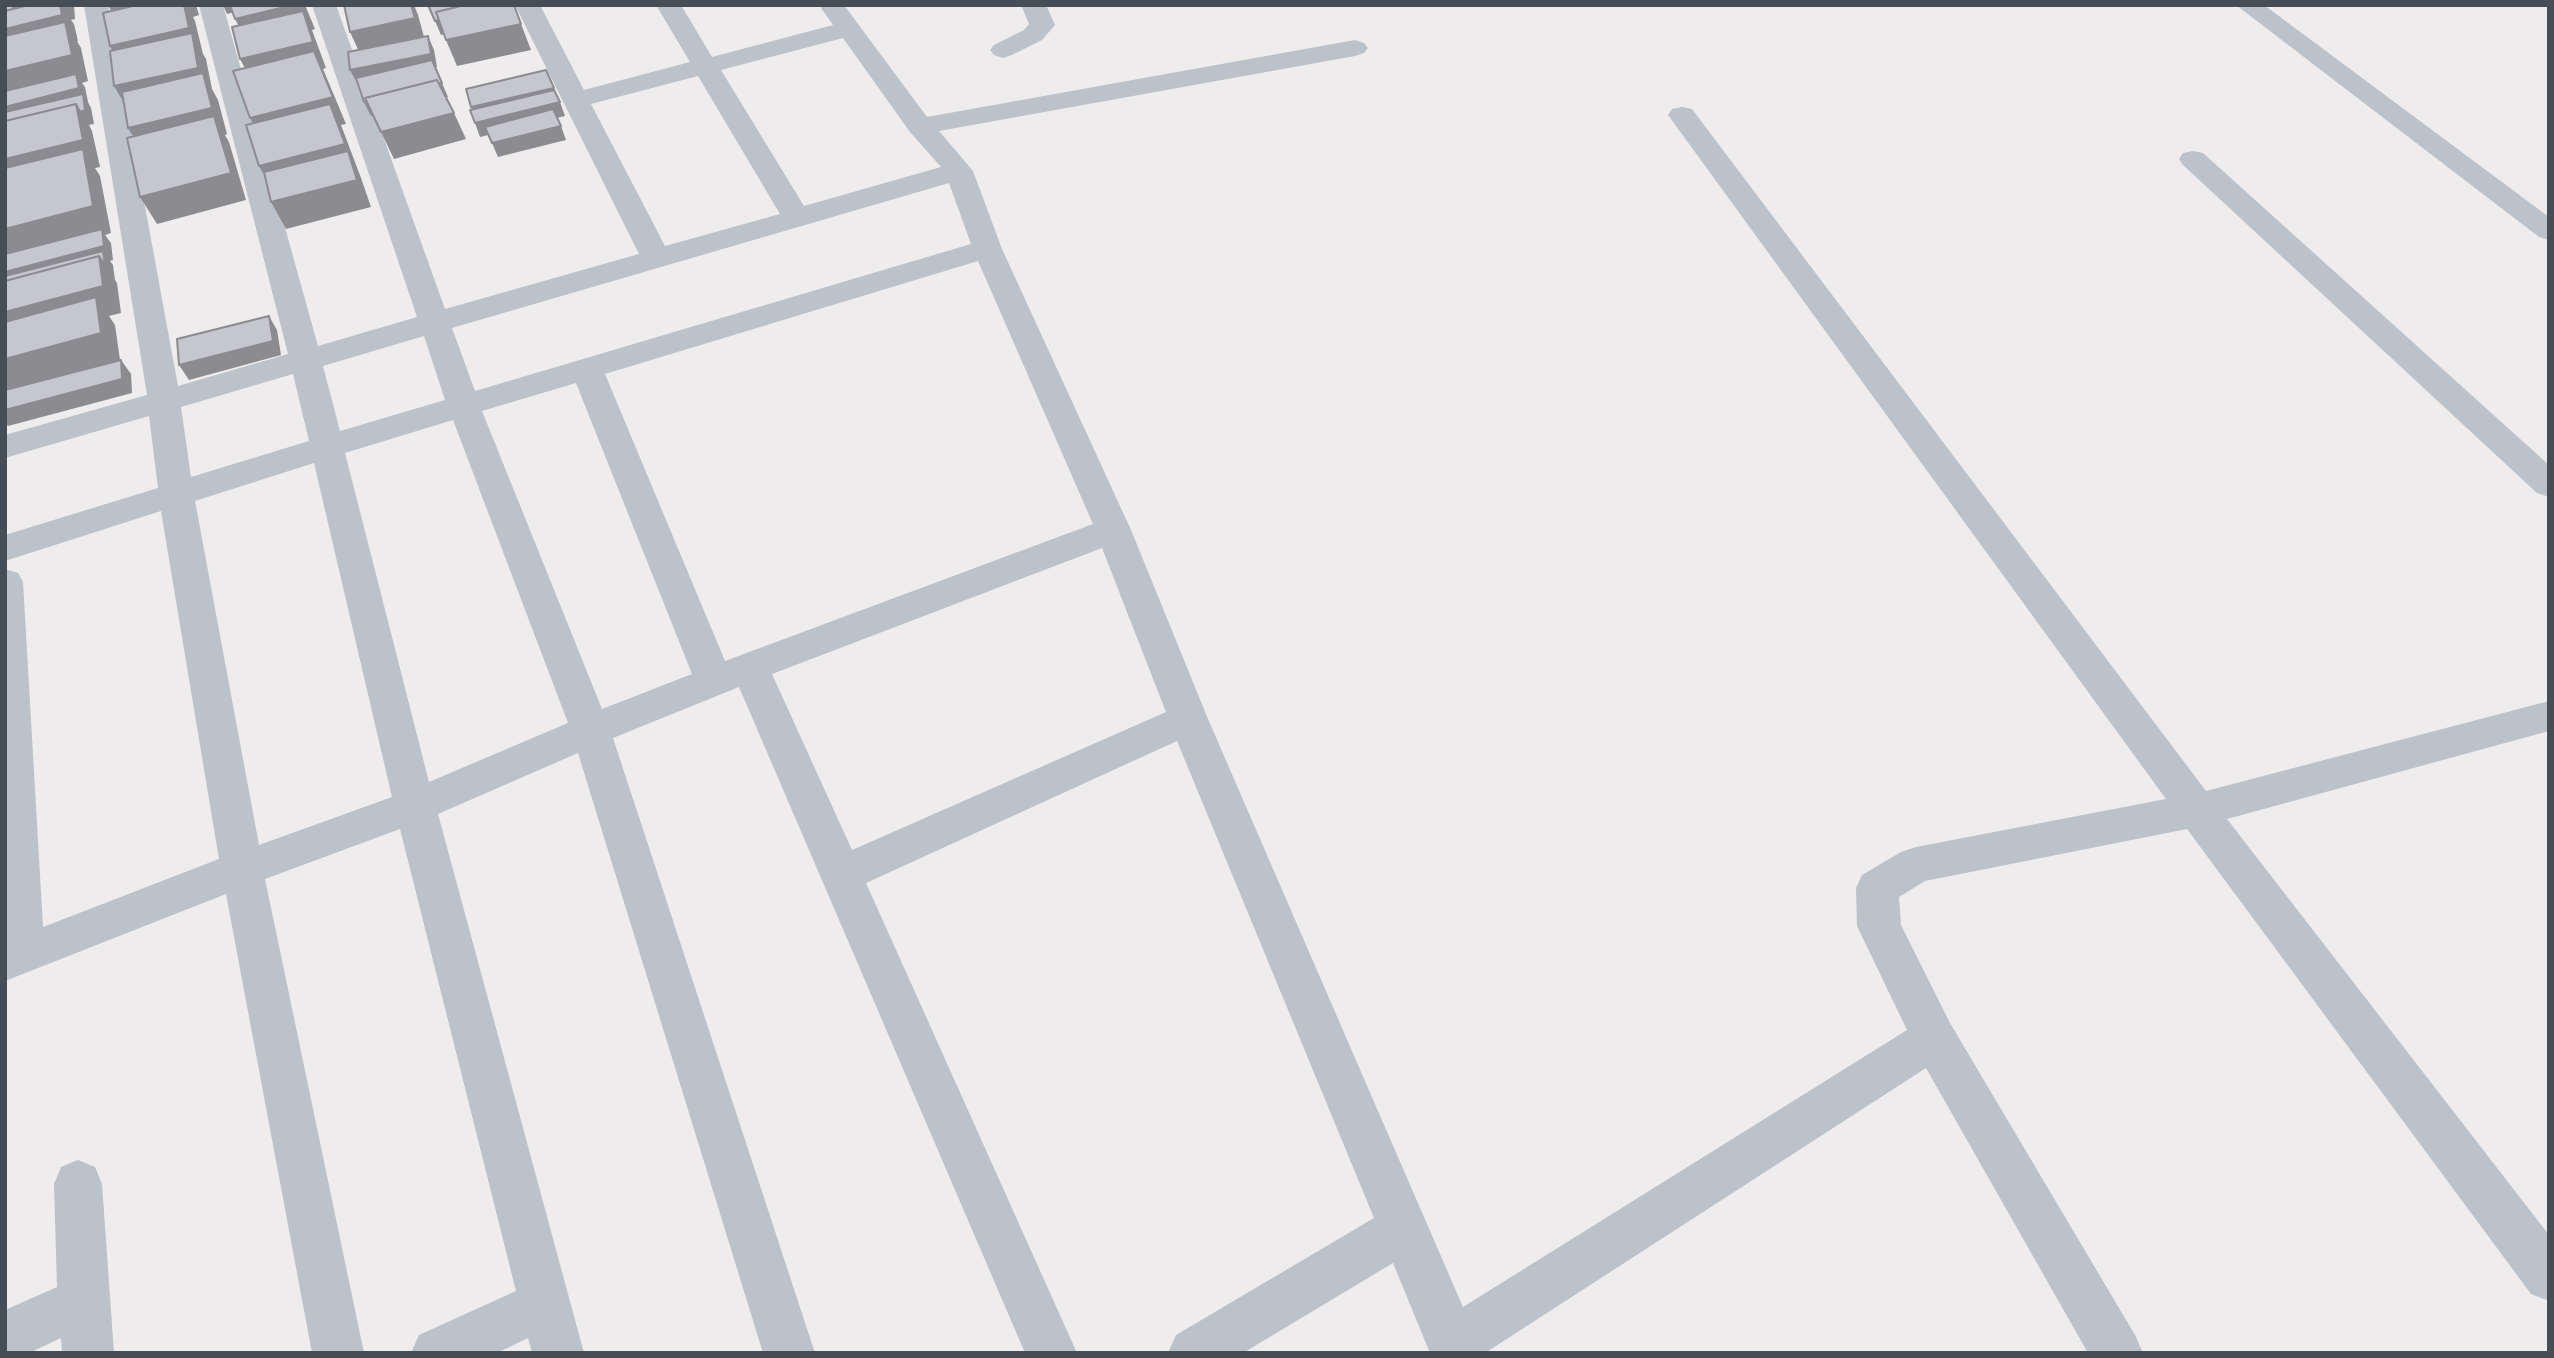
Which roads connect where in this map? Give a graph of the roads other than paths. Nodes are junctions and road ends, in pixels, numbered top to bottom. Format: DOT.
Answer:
graph roads {
  1 [pos="96,5"];
  2 [pos="211,5"];
  3 [pos="324,5"];
  4 [pos="527,5"];
  5 [pos="668,5"];
  6 [pos="1033,5"];
  7 [pos="2248,5"];
  8 [pos="840,17"];
  9 [pos="1356,48"];
  10 [pos="1003,50"];
  11 [pos="707,66"];
  12 [pos="575,100"];
  13 [pos="1682,115"];
  14 [pos="920,126"];
  15 [pos="2193,159"];
  16 [pos="959,172"];
  17 [pos="797,218"];
  18 [pos="2549,231"];
  19 [pos="988,249"];
  20 [pos="657,259"];
  21 [pos="435,324"];
  22 [pos="306,361"];
  23 [pos="587,369"];
  24 [pos="164,401"];
  25 [pos="464,407"];
  26 [pos="5,447"];
  27 [pos="326,447"];
  28 [pos="2549,485"];
  29 [pos="176,494"];
  30 [pos="1113,530"];
  31 [pos="5,548"];
  32 [pos="5,582"];
  33 [pos="732,674"];
  34 [pos="8,685"];
  35 [pos="2549,716"];
  36 [pos="1188,719"];
  37 [pos="591,730"];
  38 [pos="415,806"];
  39 [pos="2197,810"];
  40 [pos="242,869"];
  41 [pos="842,874"];
  42 [pos="14,959"];
  43 [pos="1934,1038"];
  44 [pos="78,1185"];
  45 [pos="1402,1229"];
  46 [pos="2549,1276"];
  47 [pos="83,1302"];
  48 [pos="544,1305"];
  49 [pos="5,1337"];
  50 [pos="1224,1345"];
  51 [pos="1454,1348"];
  52 [pos="88,1353"];
  53 [pos="338,1353"];
  54 [pos="437,1353"];
  55 [pos="558,1353"];
  56 [pos="789,1353"];
  57 [pos="1051,1353"];
  58 [pos="2117,1353"];
  1 -- 24 [label="street"];
  2 -- 22 [label="street"];
  3 -- 21 [label="street"];
  4 -- 12 [label="street"];
  5 -- 11 [label="street"];
  6 -- 10 [label="street"];
  7 -- 18 [label="street"];
  8 -- 11 [label="street"];
  8 -- 14 [label="street"];
  9 -- 14 [label="street"];
  11 -- 12 [label="street"];
  11 -- 17 [label="street"];
  12 -- 20 [label="street"];
  13 -- 39 [label="street"];
  14 -- 16 [label="street"];
  15 -- 28 [label="street"];
  16 -- 17 [label="street"];
  16 -- 19 [label="street"];
  17 -- 20 [label="street"];
  19 -- 23 [label="street"];
  19 -- 30 [label="street"];
  20 -- 21 [label="street"];
  21 -- 22 [label="street"];
  21 -- 25 [label="street"];
  22 -- 24 [label="street"];
  22 -- 27 [label="street"];
  23 -- 25 [label="street"];
  23 -- 33 [label="street"];
  24 -- 26 [label="street"];
  24 -- 29 [label="street"];
  25 -- 27 [label="street"];
  25 -- 37 [label="street"];
  27 -- 29 [label="street"];
  27 -- 38 [label="street"];
  29 -- 31 [label="street"];
  29 -- 40 [label="street"];
  30 -- 33 [label="street"];
  30 -- 36 [label="street"];
  32 -- 34 [label="street"];
  33 -- 37 [label="street"];
  33 -- 41 [label="street"];
  34 -- 42 [label="street"];
  35 -- 39 [label="street"];
  36 -- 41 [label="street"];
  36 -- 45 [label="street"];
  37 -- 38 [label="street"];
  37 -- 56 [label="street"];
  38 -- 40 [label="street"];
  38 -- 48 [label="street"];
  39 -- 43 [label="street"];
  39 -- 46 [label="street"];
  40 -- 42 [label="street"];
  40 -- 53 [label="street"];
  41 -- 57 [label="street"];
  43 -- 51 [label="street"];
  43 -- 58 [label="street"];
  44 -- 47 [label="street"];
  45 -- 50 [label="street"];
  45 -- 51 [label="street"];
  47 -- 49 [label="street"];
  47 -- 52 [label="street"];
  48 -- 54 [label="street"];
  48 -- 55 [label="street"];
}
